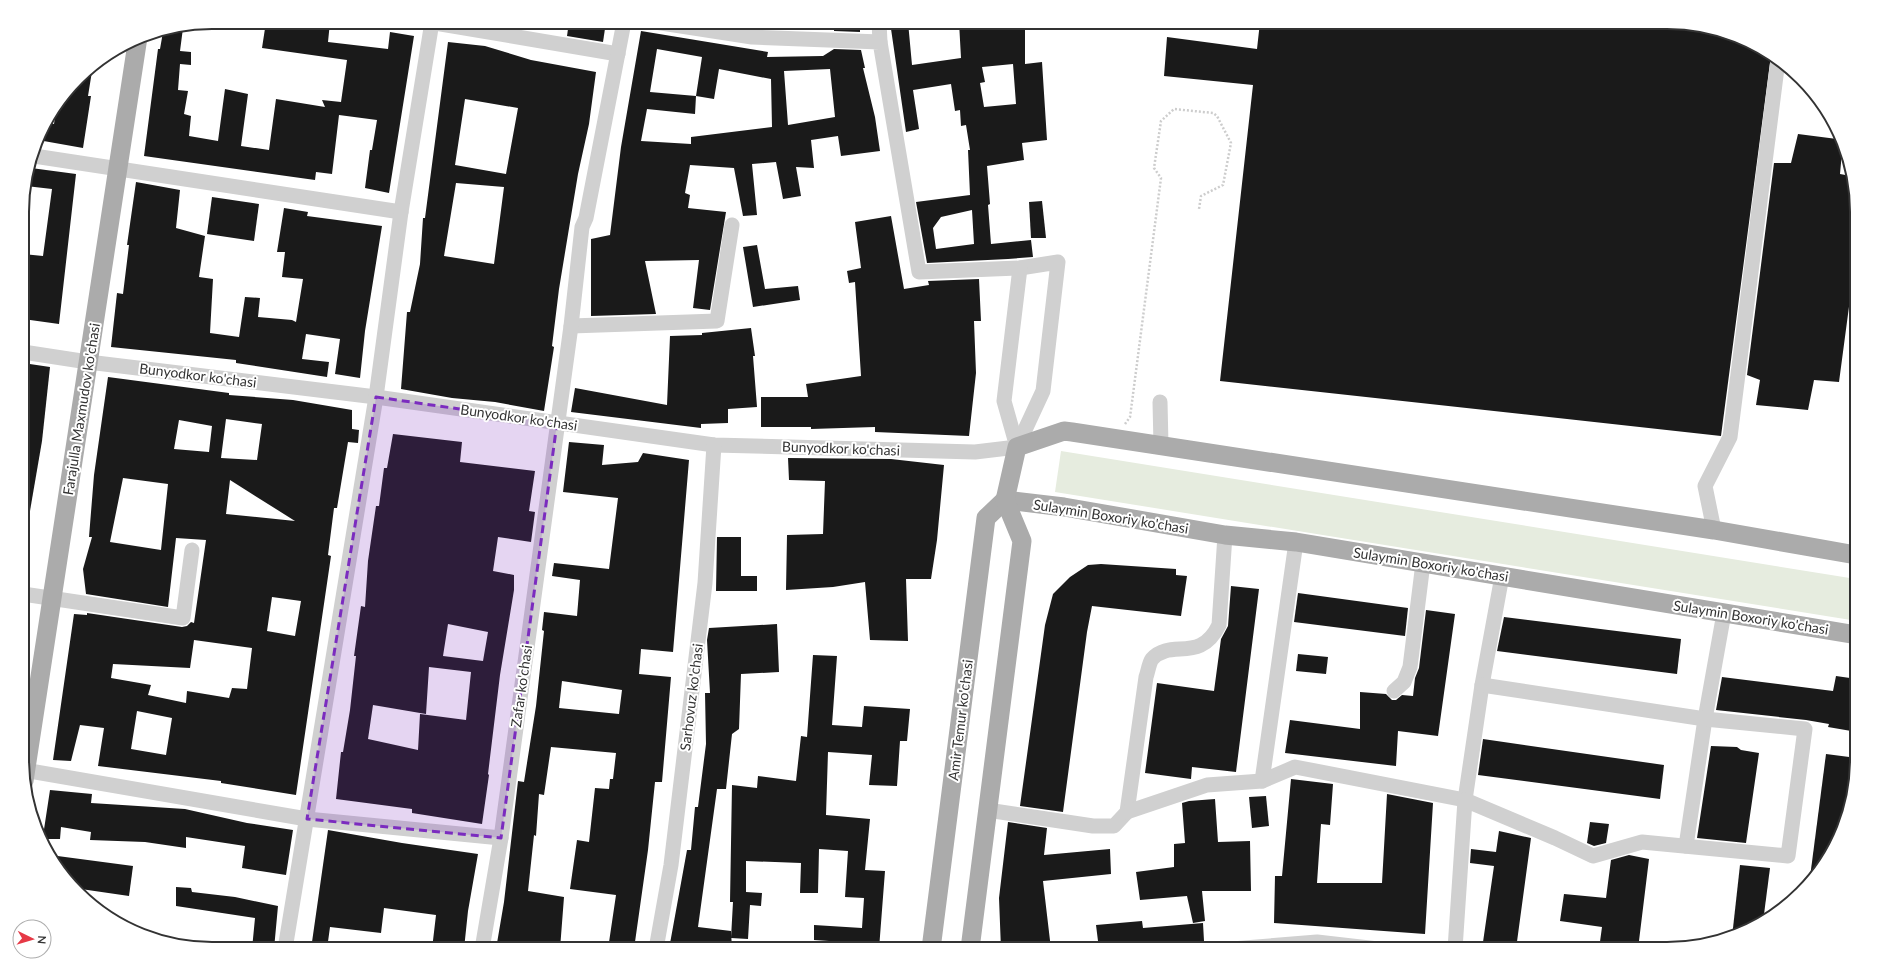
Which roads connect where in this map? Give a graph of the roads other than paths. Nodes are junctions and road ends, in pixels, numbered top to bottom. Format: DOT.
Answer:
graph roads {
  1 [pos="431,29"];
  2 [pos="473,29"];
  3 [pos="623,29"];
  4 [pos="700,29"];
  5 [pos="879,29"];
  6 [pos="880,42"];
  7 [pos="137,45"];
  8 [pos="618,54"];
  9 [pos="1777,66"];
  10 [pos="38,157"];
  11 [pos="118,168"];
  12 [pos="401,212"];
  13 [pos="732,225"];
  14 [pos="1020,268"];
  15 [pos="571,326"];
  16 [pos="29,353"];
  17 [pos="88,362"];
  18 [pos="376,397"];
  19 [pos="1160,402"];
  20 [pos="557,423"];
  21 [pos="714,445"];
  22 [pos="1161,446"];
  23 [pos="1017,447"];
  24 [pos="1005,500"];
  25 [pos="1714,530"];
  26 [pos="1225,535"];
  27 [pos="1296,542"];
  28 [pos="192,550"];
  29 [pos="1850,554"];
  30 [pos="1424,563"];
  31 [pos="1502,576"];
  32 [pos="29,595"];
  33 [pos="52,599"];
  34 [pos="1724,613"];
  35 [pos="1850,634"];
  36 [pos="1482,685"];
  37 [pos="1394,691"];
  38 [pos="1705,719"];
  39 [pos="29,743"];
  40 [pos="30,775"];
  41 [pos="1262,781"];
  42 [pos="1465,800"];
  43 [pos="987,810"];
  44 [pos="1127,812"];
  45 [pos="307,819"];
  46 [pos="501,838"];
  47 [pos="1686,846"];
  48 [pos="286,942"];
  49 [pos="483,942"];
  50 [pos="657,942"];
  51 [pos="932,942"];
  52 [pos="971,942"];
  53 [pos="1455,942"];
  1 -- 12 [label="street"];
  2 -- 8 [label="street"];
  3 -- 8 [label="street, Zafar ko'chasi"];
  4 -- 6 [label="street"];
  5 -- 6 [label="street"];
  6 -- 14 [label="street"];
  7 -- 11 [label="main road, Farajulla Maxmudov ko'chasi"];
  8 -- 15 [label="street, Zafar ko'chasi"];
  9 -- 25 [label="street"];
  10 -- 11 [label="street"];
  11 -- 12 [label="street"];
  11 -- 17 [label="main road, Farajulla Maxmudov ko'chasi"];
  12 -- 18 [label="street"];
  13 -- 15 [label="street"];
  14 -- 23 [label="street"];
  14 -- 23 [label="street"];
  15 -- 20 [label="street, Zafar ko'chasi"];
  16 -- 17 [label="street, Bunyodkor ko'chasi"];
  17 -- 18 [label="street, Bunyodkor ko'chasi"];
  17 -- 33 [label="main road, Farajulla Maxmudov ko'chasi"];
  18 -- 20 [label="street, Bunyodkor ko'chasi"];
  18 -- 45 [label="street"];
  19 -- 22 [label="street"];
  20 -- 21 [label="street, Bunyodkor ko'chasi"];
  20 -- 46 [label="street, Zafar ko'chasi"];
  21 -- 23 [label="street, Bunyodkor ko'chasi"];
  21 -- 50 [label="street, Sarhovuz ko'chasi"];
  22 -- 23 [label="main road"];
  22 -- 25 [label="main road"];
  23 -- 24 [label="main road"];
  24 -- 26 [label="main road, Sulaymin Boxoriy ko'chasi"];
  24 -- 43 [label="main road"];
  24 -- 51 [label="main road, Amir Temur ko'chasi"];
  25 -- 29 [label="main road"];
  26 -- 27 [label="main road, Sulaymin Boxoriy ko'chasi"];
  26 -- 44 [label="street"];
  27 -- 30 [label="main road, Sulaymin Boxoriy ko'chasi"];
  27 -- 41 [label="street"];
  28 -- 33 [label="street"];
  30 -- 31 [label="main road, Sulaymin Boxoriy ko'chasi"];
  30 -- 37 [label="street"];
  31 -- 34 [label="main road, Sulaymin Boxoriy ko'chasi"];
  31 -- 36 [label="street"];
  32 -- 33 [label="street"];
  33 -- 39 [label="main road, Farajulla Maxmudov ko'chasi"];
  34 -- 35 [label="main road, Sulaymin Boxoriy ko'chasi"];
  34 -- 38 [label="street"];
  36 -- 38 [label="street"];
  36 -- 42 [label="street"];
  38 -- 47 [label="street"];
  38 -- 47 [label="street"];
  40 -- 45 [label="street"];
  41 -- 42 [label="street"];
  41 -- 44 [label="street"];
  42 -- 47 [label="street"];
  42 -- 53 [label="street"];
  43 -- 44 [label="street"];
  43 -- 52 [label="main road"];
  45 -- 46 [label="street"];
  45 -- 48 [label="street"];
  46 -- 49 [label="street, Zafar ko'chasi"];
}
